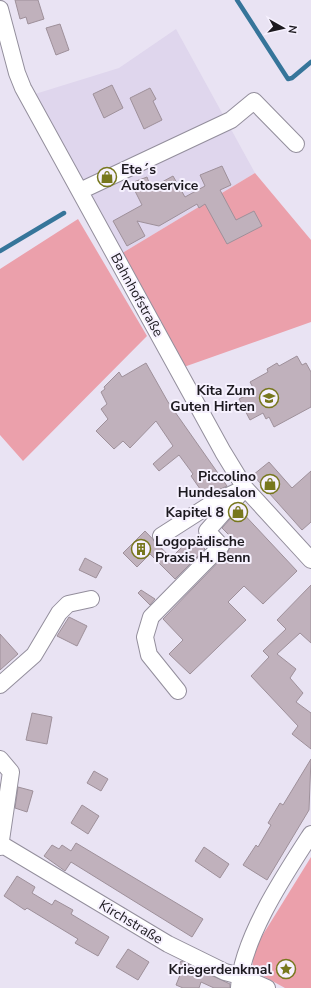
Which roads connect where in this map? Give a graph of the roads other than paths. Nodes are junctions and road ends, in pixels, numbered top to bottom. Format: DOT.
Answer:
graph roads {
  1 [pos="0,9"];
  2 [pos="296,144"];
  3 [pos="80,191"];
  4 [pos="245,488"];
  5 [pos="161,536"];
  6 [pos="311,560"];
  7 [pos="91,599"];
  8 [pos="0,685"];
  9 [pos="178,691"];
  10 [pos="0,759"];
  11 [pos="311,834"];
  12 [pos="0,845"];
  13 [pos="239,982"];
  14 [pos="267,988"];
  1 -- 3 [label="street, Bahnhofstraße"];
  2 -- 3 [label="street"];
  3 -- 4 [label="street, Bahnhofstraße"];
  4 -- 5 [label="street"];
  4 -- 6 [label="street, Bahnhofstraße"];
  4 -- 9 [label="street"];
  7 -- 8 [label="street"];
  10 -- 12 [label="street"];
  11 -- 13 [label="street"];
  12 -- 13 [label="street, Kirchstraße"];
  13 -- 14 [label="street, Kirchstraße"];
}
